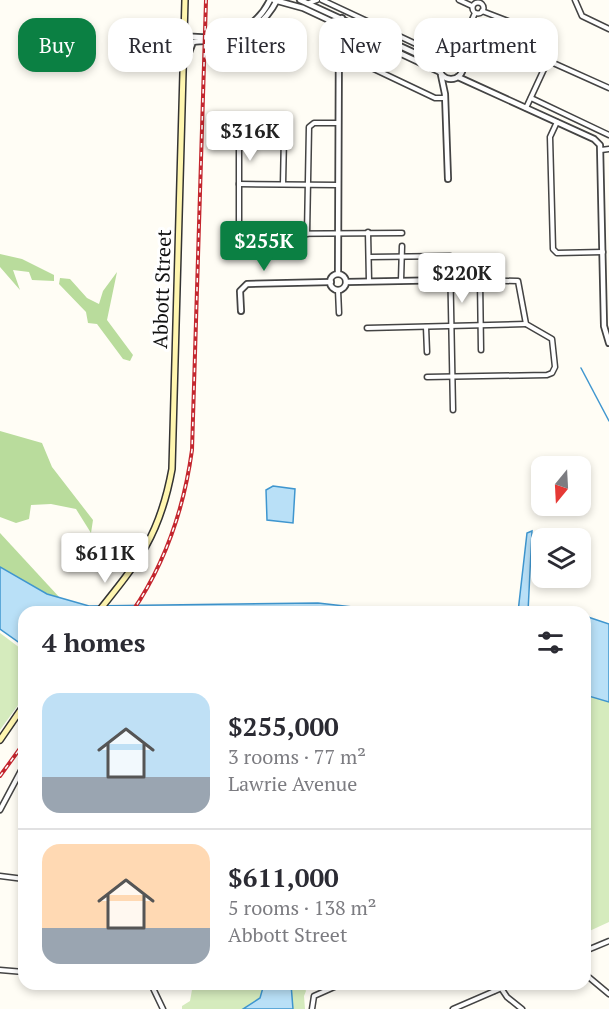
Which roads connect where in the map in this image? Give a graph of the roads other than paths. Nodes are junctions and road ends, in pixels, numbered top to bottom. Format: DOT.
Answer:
graph roads {
  1 [pos="185,0"];
  2 [pos="274,0"];
  3 [pos="300,0"];
  4 [pos="317,0"];
  5 [pos="322,0"];
  6 [pos="459,0"];
  7 [pos="575,0"];
  8 [pos="480,2"];
  9 [pos="309,3"];
  10 [pos="472,6"];
  11 [pos="482,11"];
  12 [pos="476,13"];
  13 [pos="184,18"];
  14 [pos="324,18"];
  15 [pos="342,18"];
  16 [pos="474,18"];
  17 [pos="500,18"];
  18 [pos="609,28"];
  19 [pos="193,37"];
  20 [pos="193,42"];
  21 [pos="414,43"];
  22 [pos="402,55"];
  23 [pos="183,72"];
  24 [pos="338,72"];
  25 [pos="380,72"];
  26 [pos="460,72"];
  27 [pos="464,72"];
  28 [pos="441,74"];
  29 [pos="455,78"];
  30 [pos="473,82"];
  31 [pos="609,88"];
  32 [pos="446,96"];
  33 [pos="531,98"];
  34 [pos="526,108"];
  35 [pos="557,122"];
  36 [pos="338,123"];
  37 [pos="609,135"];
  38 [pos="284,136"];
  39 [pos="239,141"];
  40 [pos="609,149"];
  41 [pos="601,150"];
  42 [pos="448,179"];
  43 [pos="239,184"];
  44 [pos="283,184"];
  45 [pos="307,185"];
  46 [pos="338,185"];
  47 [pos="606,229"];
  48 [pos="368,232"];
  49 [pos="337,233"];
  50 [pos="402,233"];
  51 [pos="307,234"];
  52 [pos="402,246"];
  53 [pos="603,252"];
  54 [pos="369,257"];
  55 [pos="401,257"];
  56 [pos="338,274"];
  57 [pos="606,278"];
  58 [pos="451,280"];
  59 [pos="480,280"];
  60 [pos="369,281"];
  61 [pos="401,281"];
  62 [pos="331,282"];
  63 [pos="346,282"];
  64 [pos="338,290"];
  65 [pos="241,311"];
  66 [pos="339,313"];
  67 [pos="526,324"];
  68 [pos="480,326"];
  69 [pos="607,326"];
  70 [pos="426,327"];
  71 [pos="452,327"];
  72 [pos="367,328"];
  73 [pos="609,343"];
  74 [pos="481,350"];
  75 [pos="427,352"];
  76 [pos="452,376"];
  77 [pos="427,377"];
  78 [pos="453,410"];
  79 [pos="103,606"];
  80 [pos="18,714"];
  81 [pos="0,740"];
  82 [pos="18,776"];
  83 [pos="0,810"];
  84 [pos="0,876"];
  85 [pos="18,878"];
  86 [pos="609,941"];
  87 [pos="591,948"];
  88 [pos="0,970"];
  89 [pos="18,972"];
  90 [pos="591,979"];
  91 [pos="154,990"];
  92 [pos="328,990"];
  93 [pos="502,990"];
  94 [pos="494,991"];
  95 [pos="609,994"];
  96 [pos="163,1009"];
  97 [pos="312,1009"];
  98 [pos="453,1009"];
  99 [pos="522,1009"];
  1 -- 13 [label="main road, Abbott Street"];
  2 -- 14 [label="street"];
  2 -- 19 [label="street"];
  2 -- 20 [label="street"];
  3 -- 9 [label="street"];
  4 -- 9 [label="street"];
  5 -- 21 [label="street"];
  6 -- 10 [label="street"];
  7 -- 18 [label="street"];
  8 -- 10 [label="street"];
  8 -- 11 [label="street"];
  9 -- 15 [label="street"];
  10 -- 12 [label="street"];
  11 -- 12 [label="street"];
  11 -- 17 [label="street"];
  12 -- 16 [label="street"];
  22 -- 28 [label="street"];
  23 -- 79 [label="main road, Abbott Street"];
  24 -- 36 [label="street"];
  25 -- 32 [label="street"];
  26 -- 29 [label="street"];
  27 -- 30 [label="street"];
  28 -- 29 [label="street"];
  28 -- 32 [label="street"];
  29 -- 30 [label="street"];
  29 -- 32 [label="street"];
  30 -- 34 [label="street"];
  31 -- 33 [label="street"];
  32 -- 42 [label="street"];
  33 -- 34 [label="street"];
  33 -- 37 [label="street"];
  34 -- 35 [label="street"];
  35 -- 41 [label="street"];
  35 -- 53 [label="street"];
  36 -- 45 [label="street"];
  36 -- 46 [label="street"];
  38 -- 44 [label="street"];
  39 -- 43 [label="street"];
  40 -- 41 [label="street"];
  41 -- 47 [label="street"];
  43 -- 44 [label="street"];
  43 -- 51 [label="street"];
  44 -- 45 [label="street"];
  45 -- 46 [label="street"];
  45 -- 51 [label="street"];
  46 -- 49 [label="street"];
  47 -- 53 [label="street"];
  48 -- 49 [label="street"];
  48 -- 50 [label="street"];
  48 -- 54 [label="street"];
  49 -- 51 [label="street"];
  49 -- 56 [label="street"];
  52 -- 55 [label="street"];
  53 -- 57 [label="street"];
  54 -- 55 [label="street"];
  54 -- 60 [label="street"];
  55 -- 58 [label="street"];
  55 -- 61 [label="street"];
  56 -- 62 [label="street"];
  56 -- 63 [label="street"];
  57 -- 69 [label="street"];
  58 -- 59 [label="street"];
  58 -- 61 [label="street"];
  58 -- 71 [label="street"];
  59 -- 67 [label="street"];
  59 -- 68 [label="street"];
  60 -- 61 [label="street"];
  60 -- 63 [label="street"];
  62 -- 64 [label="street"];
  62 -- 65 [label="street"];
  63 -- 64 [label="street"];
  64 -- 66 [label="street"];
  67 -- 68 [label="street"];
  67 -- 76 [label="street"];
  68 -- 71 [label="street"];
  68 -- 74 [label="street"];
  69 -- 73 [label="street"];
  70 -- 71 [label="street"];
  70 -- 72 [label="street"];
  70 -- 75 [label="street"];
  71 -- 76 [label="street"];
  76 -- 77 [label="street"];
  76 -- 78 [label="street"];
  80 -- 81 [label="main road"];
  82 -- 83 [label="street"];
  84 -- 85 [label="street"];
  86 -- 87 [label="street"];
  88 -- 89 [label="street"];
  90 -- 95 [label="street"];
  91 -- 96 [label="street"];
  92 -- 97 [label="street"];
  93 -- 99 [label="street"];
  94 -- 98 [label="street"];
}
